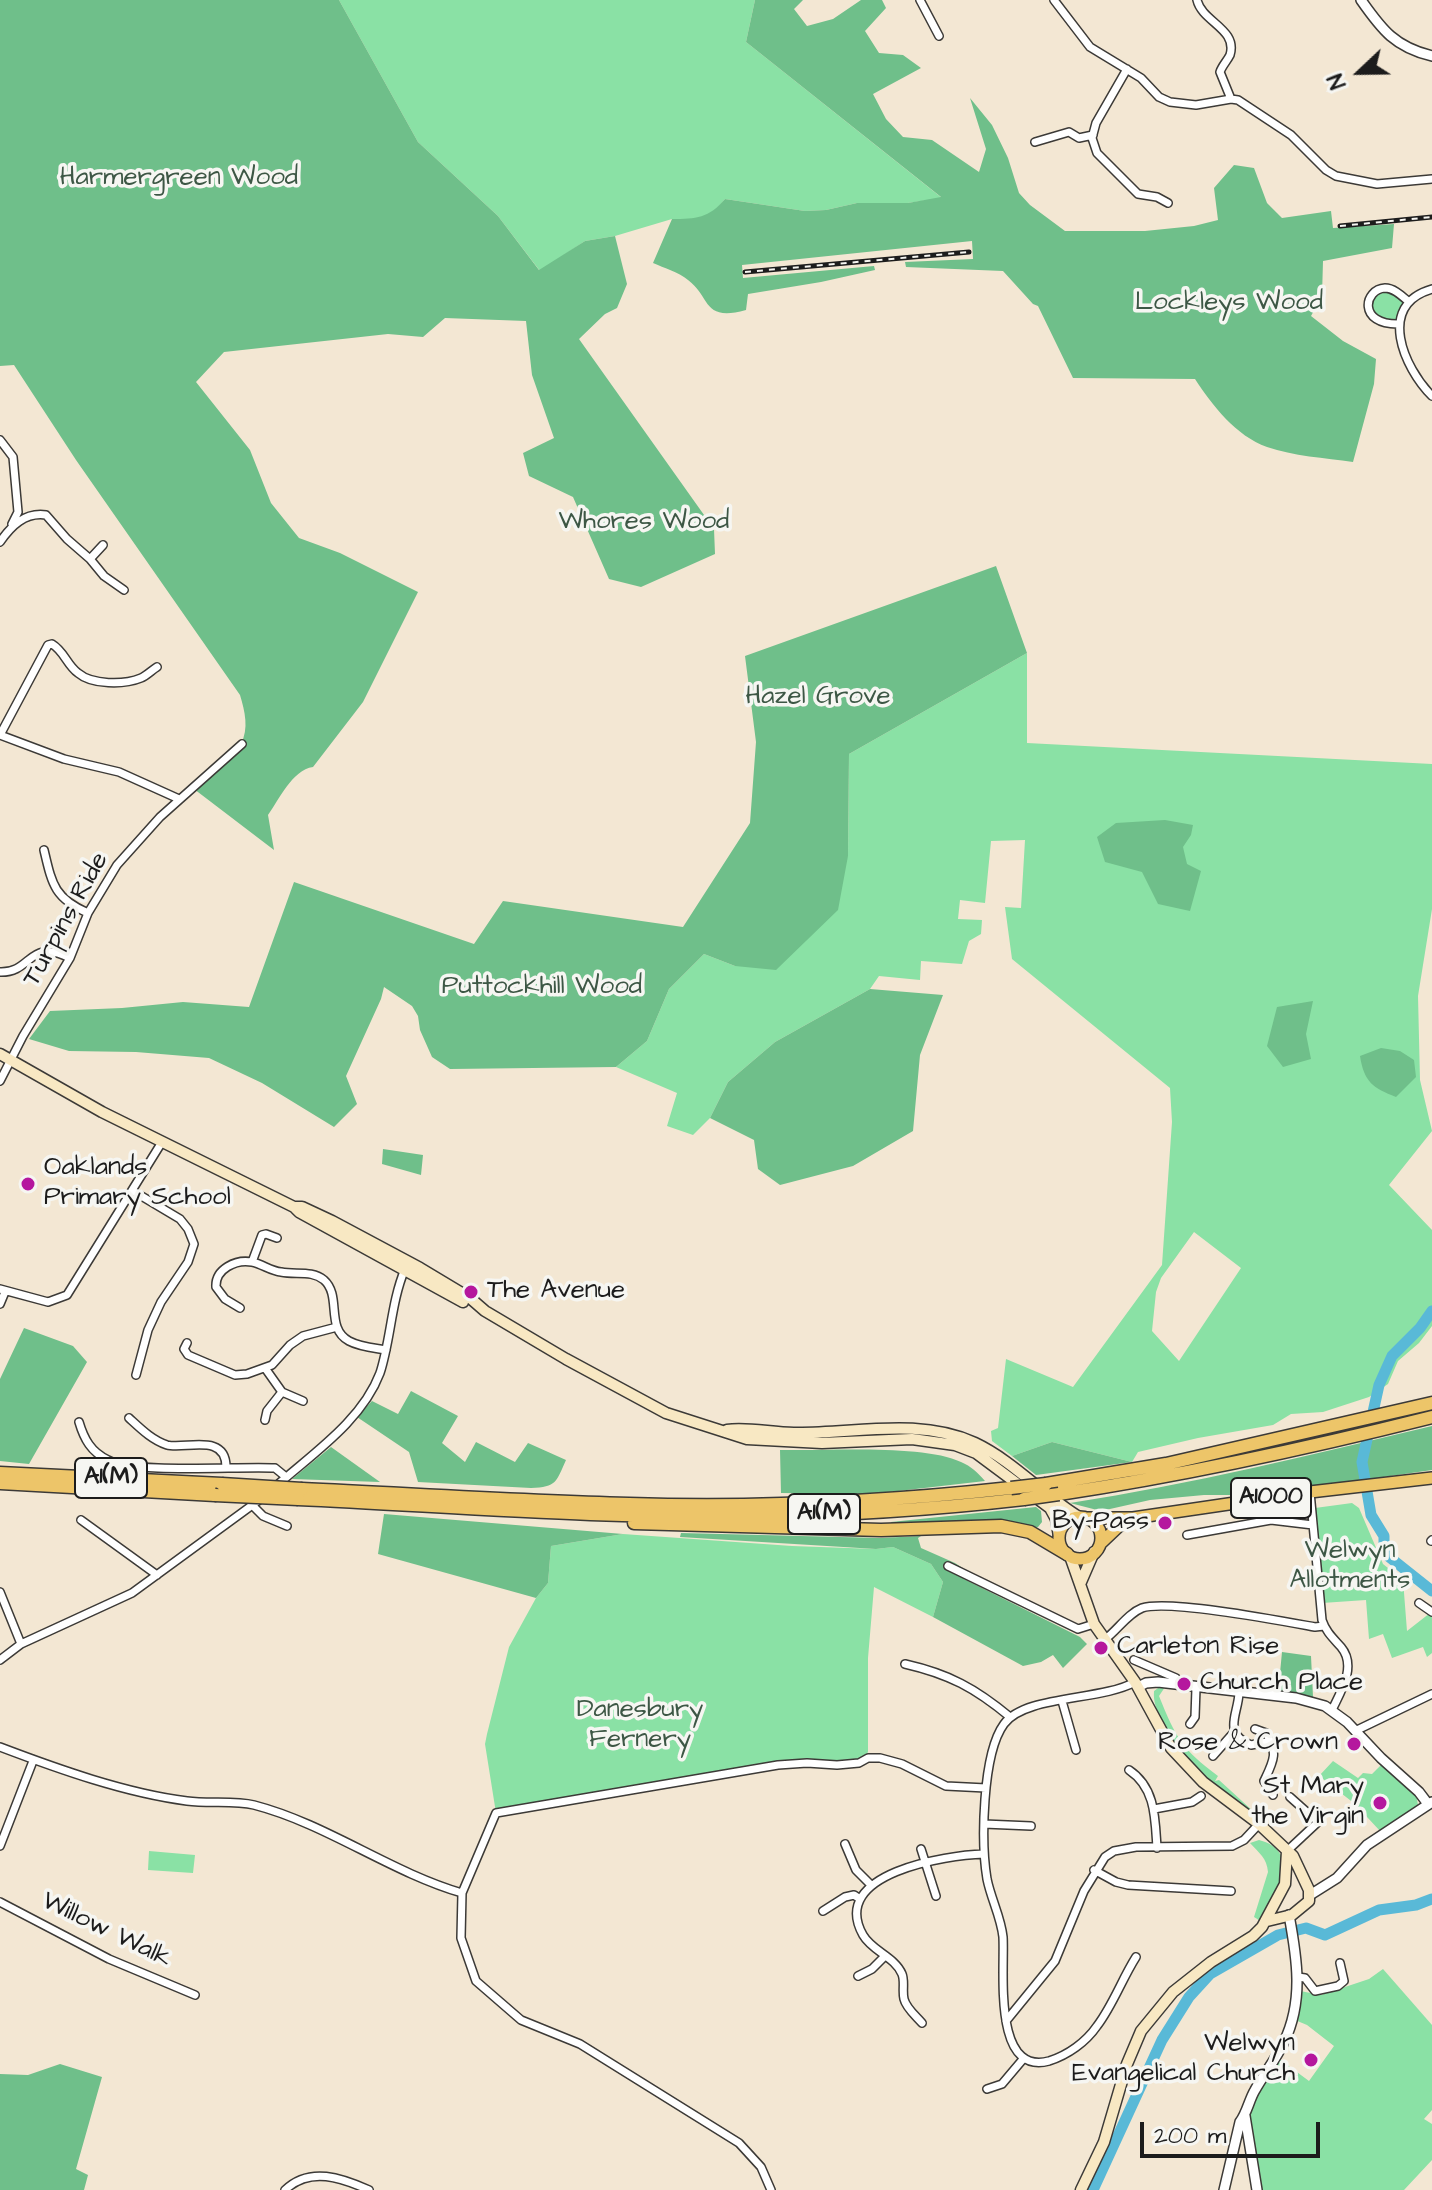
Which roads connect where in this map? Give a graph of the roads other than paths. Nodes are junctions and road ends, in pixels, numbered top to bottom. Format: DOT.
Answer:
graph roads {
  1 [pos="920,0"];
  2 [pos="1054,0"];
  3 [pos="1197,0"];
  4 [pos="1361,0"];
  5 [pos="939,36"];
  6 [pos="1432,56"];
  7 [pos="1127,69"];
  8 [pos="1231,99"];
  9 [pos="1093,135"];
  10 [pos="1035,142"];
  11 [pos="1432,179"];
  12 [pos="1168,203"];
  13 [pos="1432,289"];
  14 [pos="1409,302"];
  15 [pos="1399,324"];
  16 [pos="1432,396"];
  17 [pos="0,440"];
  18 [pos="11,526"];
  19 [pos="0,542"];
  20 [pos="103,545"];
  21 [pos="90,559"];
  22 [pos="124,590"];
  23 [pos="157,667"];
  24 [pos="0,735"];
  25 [pos="242,744"];
  26 [pos="179,799"];
  27 [pos="44,850"];
  28 [pos="88,913"];
  29 [pos="70,958"];
  30 [pos="0,972"];
  31 [pos="5,1058"];
  32 [pos="0,1081"];
  33 [pos="162,1142"];
  34 [pos="133,1191"];
  35 [pos="277,1238"];
  36 [pos="252,1262"];
  37 [pos="407,1266"];
  38 [pos="3,1290"];
  39 [pos="0,1304"];
  40 [pos="240,1308"];
  41 [pos="337,1327"];
  42 [pos="187,1343"];
  43 [pos="386,1350"];
  44 [pos="265,1368"];
  45 [pos="136,1375"];
  46 [pos="282,1392"];
  47 [pos="303,1401"];
  48 [pos="1432,1403"];
  49 [pos="1432,1417"];
  50 [pos="129,1418"];
  51 [pos="265,1420"];
  52 [pos="79,1422"];
  53 [pos="727,1430"];
  54 [pos="226,1467"];
  55 [pos="0,1473"];
  56 [pos="286,1477"];
  57 [pos="1432,1478"];
  58 [pos="0,1483"];
  59 [pos="219,1490"];
  60 [pos="1310,1492"];
  61 [pos="300,1494"];
  62 [pos="252,1505"];
  63 [pos="539,1511"];
  64 [pos="1083,1517"];
  65 [pos="1133,1518"];
  66 [pos="81,1520"];
  67 [pos="1313,1525"];
  68 [pos="287,1526"];
  69 [pos="1187,1535"];
  70 [pos="1059,1536"];
  71 [pos="1097,1548"];
  72 [pos="1069,1555"];
  73 [pos="948,1566"];
  74 [pos="157,1575"];
  75 [pos="1081,1582"];
  76 [pos="0,1592"];
  77 [pos="1419,1603"];
  78 [pos="1432,1612"];
  79 [pos="1094,1624"];
  80 [pos="1324,1626"];
  81 [pos="1104,1640"];
  82 [pos="21,1644"];
  83 [pos="0,1660"];
  84 [pos="1134,1660"];
  85 [pos="905,1664"];
  86 [pos="1166,1678"];
  87 [pos="1176,1678"];
  88 [pos="1136,1684"];
  89 [pos="1196,1688"];
  90 [pos="1239,1693"];
  91 [pos="1432,1694"];
  92 [pos="1062,1701"];
  93 [pos="1332,1710"];
  94 [pos="1010,1717"];
  95 [pos="1190,1724"];
  96 [pos="1255,1729"];
  97 [pos="1235,1731"];
  98 [pos="1355,1731"];
  99 [pos="1272,1741"];
  100 [pos="0,1747"];
  101 [pos="1076,1750"];
  102 [pos="1213,1756"];
  103 [pos="33,1761"];
  104 [pos="1129,1770"];
  105 [pos="986,1788"];
  106 [pos="1273,1795"];
  107 [pos="1201,1796"];
  108 [pos="1290,1797"];
  109 [pos="1430,1803"];
  110 [pos="1154,1809"];
  111 [pos="984,1824"];
  112 [pos="1259,1824"];
  113 [pos="1031,1826"];
  114 [pos="845,1844"];
  115 [pos="0,1846"];
  116 [pos="1157,1848"];
  117 [pos="921,1849"];
  118 [pos="1287,1851"];
  119 [pos="984,1854"];
  120 [pos="925,1862"];
  121 [pos="1094,1870"];
  122 [pos="1303,1882"];
  123 [pos="1285,1884"];
  124 [pos="871,1885"];
  125 [pos="1231,1891"];
  126 [pos="462,1893"];
  127 [pos="1310,1895"];
  128 [pos="936,1896"];
  129 [pos="860,1899"];
  130 [pos="1278,1899"];
  131 [pos="0,1902"];
  132 [pos="823,1911"];
  133 [pos="1289,1919"];
  134 [pos="1267,1921"];
  135 [pos="885,1956"];
  136 [pos="1136,1957"];
  137 [pos="1340,1963"];
  138 [pos="858,1976"];
  139 [pos="1298,1977"];
  140 [pos="195,1995"];
  141 [pos="1004,1999"];
  142 [pos="1017,2004"];
  143 [pos="1006,2021"];
  144 [pos="922,2023"];
  145 [pos="1024,2058"];
  146 [pos="987,2089"];
  147 [pos="1245,2116"];
  148 [pos="285,2190"];
  149 [pos="369,2190"];
  150 [pos="771,2190"];
  151 [pos="1081,2190"];
  152 [pos="1224,2190"];
  153 [pos="1257,2190"];
  1 -- 5 [label="street"];
  2 -- 7 [label="street"];
  3 -- 8 [label="street"];
  4 -- 6 [label="street"];
  7 -- 8 [label="street"];
  7 -- 9 [label="street"];
  8 -- 11 [label="street"];
  9 -- 10 [label="street"];
  9 -- 12 [label="street"];
  13 -- 14 [label="street"];
  14 -- 15 [label="street"];
  14 -- 15 [label="street"];
  15 -- 16 [label="street"];
  17 -- 18 [label="street"];
  18 -- 19 [label="street"];
  18 -- 21 [label="street"];
  20 -- 21 [label="street"];
  21 -- 22 [label="street"];
  23 -- 24 [label="street"];
  24 -- 26 [label="street"];
  25 -- 26 [label="street, Turpins Ride"];
  26 -- 28 [label="street, Turpins Ride"];
  27 -- 28 [label="street"];
  28 -- 29 [label="street, Turpins Ride"];
  29 -- 30 [label="street"];
  29 -- 31 [label="street, Turpins Ride"];
  31 -- 32 [label="street, Turpins Ride"];
  31 -- 33 [label="main road"];
  33 -- 34 [label="street"];
  33 -- 37 [label="main road"];
  34 -- 38 [label="street"];
  34 -- 45 [label="street"];
  35 -- 36 [label="street"];
  36 -- 40 [label="street"];
  36 -- 41 [label="street"];
  37 -- 43 [label="street"];
  37 -- 53 [label="main road"];
  38 -- 39 [label="street"];
  41 -- 43 [label="street"];
  41 -- 44 [label="street"];
  42 -- 44 [label="street"];
  43 -- 56 [label="street"];
  44 -- 46 [label="street"];
  46 -- 47 [label="street"];
  46 -- 51 [label="street"];
  48 -- 61 [label="highway, A1(M), bridge"];
  49 -- 63 [label="highway, A1(M), bridge"];
  50 -- 54 [label="street"];
  52 -- 54 [label="street"];
  53 -- 64 [label="main road"];
  53 -- 70 [label="main road"];
  54 -- 56 [label="street"];
  55 -- 59 [label="highway, A1(M)"];
  56 -- 62 [label="street"];
  57 -- 60 [label="main road, A1000"];
  58 -- 59 [label="highway, A1(M)"];
  59 -- 61 [label="highway, A1(M), bridge"];
  60 -- 65 [label="main road, A1000"];
  60 -- 67 [label="street"];
  61 -- 63 [label="highway, A1(M)"];
  62 -- 68 [label="street"];
  62 -- 74 [label="street"];
  63 -- 72 [label="highway"];
  64 -- 65 [label="main road, A1000"];
  64 -- 70 [label="main road"];
  64 -- 71 [label="main road"];
  65 -- 71 [label="main road, A1000"];
  66 -- 74 [label="street"];
  67 -- 69 [label="street"];
  67 -- 80 [label="street"];
  70 -- 72 [label="main road"];
  71 -- 72 [label="main road"];
  71 -- 75 [label="main road"];
  72 -- 75 [label="main road"];
  73 -- 79 [label="street"];
  74 -- 82 [label="street"];
  75 -- 79 [label="main road"];
  76 -- 82 [label="street"];
  77 -- 78 [label="street"];
  79 -- 81 [label="main road"];
  80 -- 81 [label="street"];
  80 -- 93 [label="street"];
  81 -- 88 [label="main road"];
  82 -- 83 [label="street"];
  84 -- 86 [label="street"];
  85 -- 94 [label="street"];
  86 -- 87 [label="street"];
  86 -- 88 [label="street"];
  86 -- 89 [label="street"];
  88 -- 92 [label="street"];
  88 -- 112 [label="main road"];
  89 -- 90 [label="street"];
  89 -- 95 [label="street"];
  90 -- 93 [label="street"];
  90 -- 97 [label="street"];
  91 -- 98 [label="street"];
  92 -- 94 [label="street"];
  92 -- 101 [label="street"];
  93 -- 98 [label="street"];
  94 -- 105 [label="street"];
  96 -- 99 [label="street"];
  97 -- 99 [label="street"];
  97 -- 102 [label="street"];
  98 -- 109 [label="street"];
  99 -- 106 [label="street"];
  100 -- 103 [label="street"];
  103 -- 115 [label="street"];
  103 -- 126 [label="street"];
  104 -- 110 [label="street"];
  105 -- 111 [label="street"];
  105 -- 126 [label="street"];
  107 -- 110 [label="street"];
  108 -- 118 [label="street"];
  109 -- 127 [label="street"];
  110 -- 116 [label="street"];
  111 -- 113 [label="street"];
  111 -- 119 [label="street"];
  112 -- 116 [label="street"];
  112 -- 118 [label="main road"];
  114 -- 124 [label="street"];
  116 -- 121 [label="street"];
  117 -- 120 [label="street"];
  118 -- 122 [label="main road"];
  118 -- 123 [label="main road"];
  119 -- 120 [label="street"];
  119 -- 141 [label="street"];
  120 -- 124 [label="street"];
  120 -- 128 [label="street"];
  121 -- 125 [label="street"];
  121 -- 142 [label="street"];
  122 -- 123 [label="main road"];
  122 -- 127 [label="main road"];
  123 -- 130 [label="main road"];
  124 -- 129 [label="street"];
  126 -- 150 [label="street"];
  127 -- 133 [label="main road"];
  129 -- 132 [label="street"];
  129 -- 135 [label="street"];
  130 -- 133 [label="main road"];
  130 -- 134 [label="main road"];
  131 -- 140 [label="street, Willow Walk"];
  133 -- 134 [label="main road"];
  133 -- 139 [label="street"];
  134 -- 151 [label="main road"];
  135 -- 138 [label="street"];
  135 -- 144 [label="street"];
  136 -- 145 [label="street"];
  137 -- 139 [label="street"];
  139 -- 147 [label="street"];
  141 -- 142 [label="street"];
  141 -- 143 [label="street"];
  142 -- 143 [label="street"];
  143 -- 145 [label="street"];
  145 -- 146 [label="street"];
  147 -- 152 [label="street"];
  147 -- 153 [label="street"];
  148 -- 149 [label="street"];
}
